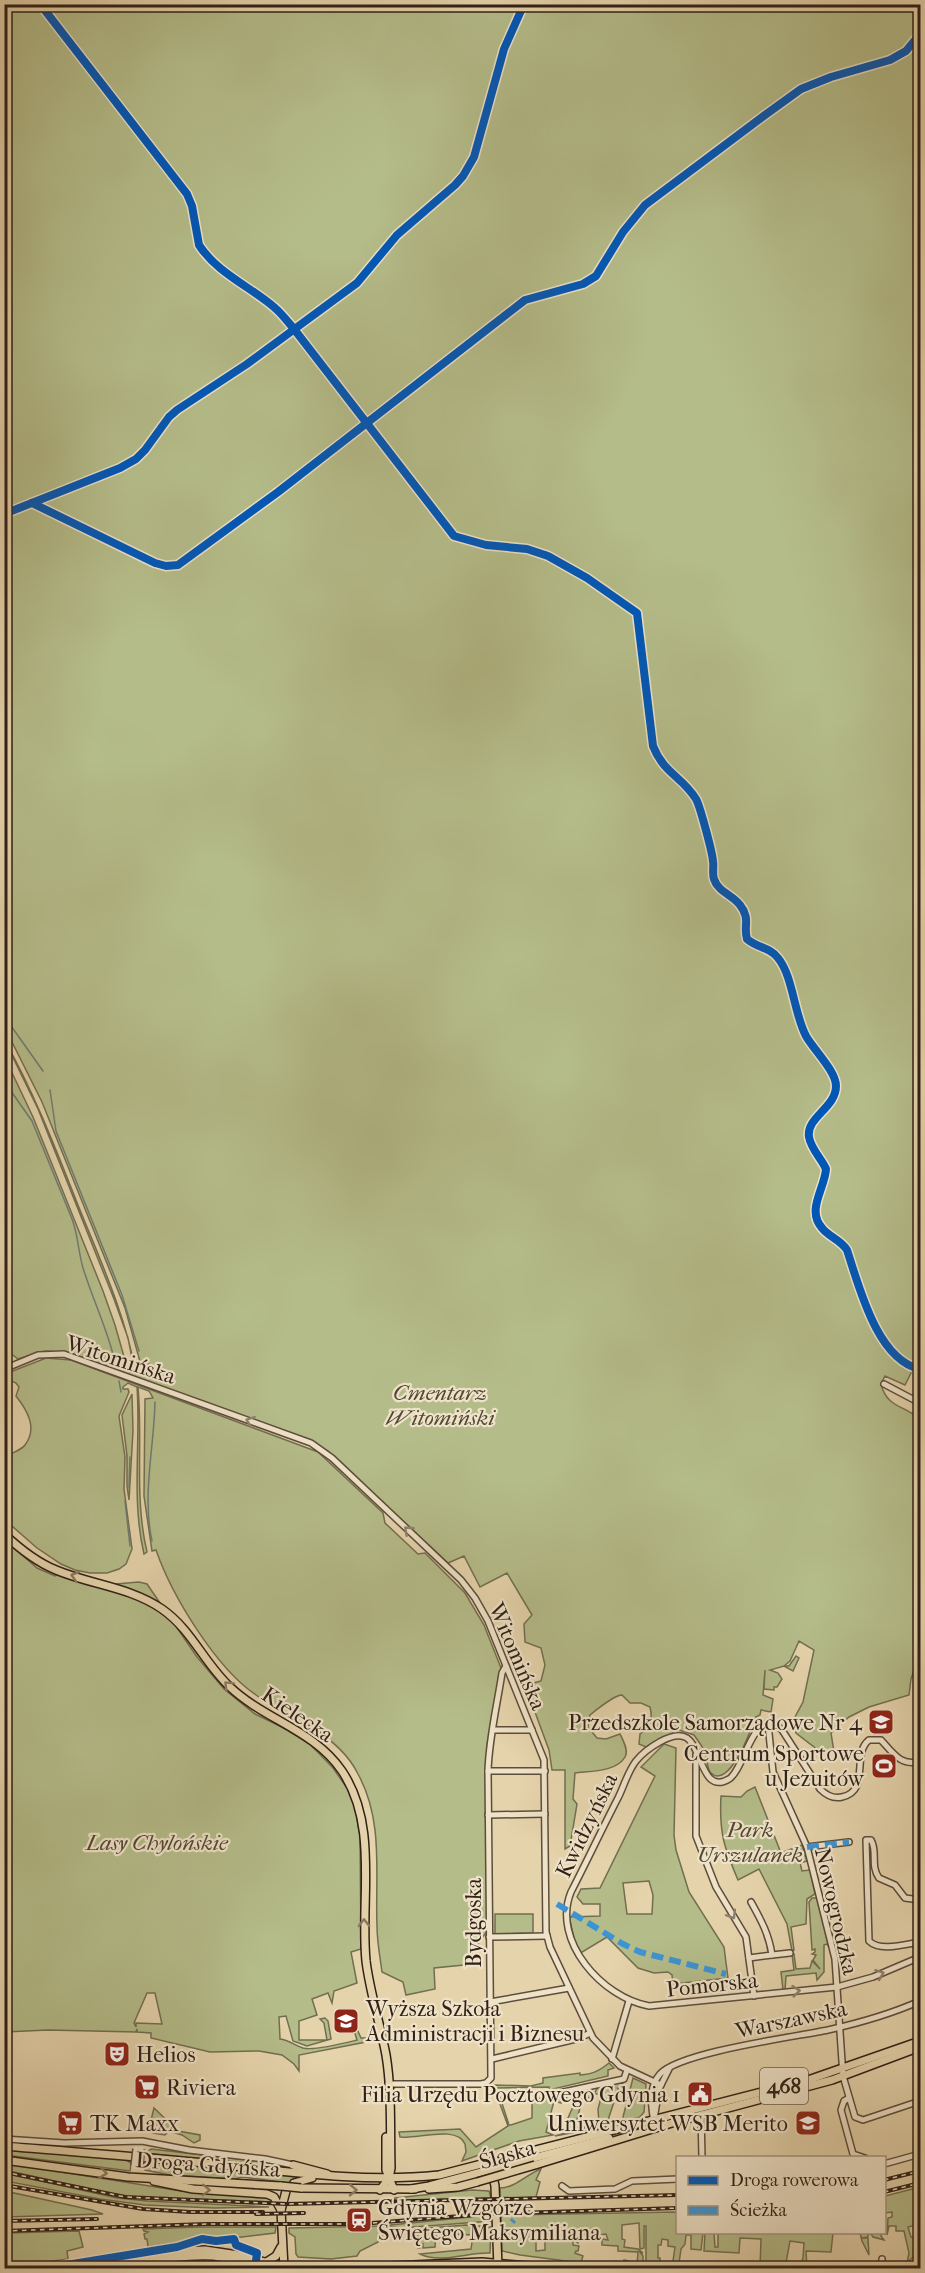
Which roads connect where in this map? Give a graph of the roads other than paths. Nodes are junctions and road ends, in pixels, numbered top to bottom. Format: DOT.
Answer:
graph roads {
  1 [pos="912,1367"];
  2 [pos="4,1369"];
  3 [pos="921,1369"];
  4 [pos="884,1384"];
  5 [pos="921,1403"];
  6 [pos="4,1534"];
  7 [pos="506,1666"];
  8 [pos="768,1724"];
  9 [pos="493,1730"];
  10 [pos="532,1730"];
  11 [pos="696,1750"];
  12 [pos="921,1761"];
  13 [pos="488,1771"];
  14 [pos="545,1771"];
  15 [pos="545,1814"];
  16 [pos="488,1815"];
  17 [pos="849,1842"];
  18 [pos="807,1847"];
  19 [pos="568,1899"];
  20 [pos="921,1900"];
  21 [pos="751,1902"];
  22 [pos="547,1936"];
  23 [pos="489,1937"];
  24 [pos="921,1942"];
  25 [pos="790,1953"];
  26 [pos="772,1955"];
  27 [pos="921,1957"];
  28 [pos="749,1958"];
  29 [pos="837,1987"];
  30 [pos="569,1988"];
  31 [pos="754,1996"];
  32 [pos="629,2001"];
  33 [pos="921,2001"];
  34 [pos="490,2002"];
  35 [pos="840,2027"];
  36 [pos="590,2033"];
  37 [pos="921,2041"];
  38 [pos="921,2047"];
  39 [pos="492,2059"];
  40 [pos="612,2059"];
  41 [pos="627,2070"];
  42 [pos="843,2072"];
  43 [pos="388,2084"];
  44 [pos="658,2084"];
  45 [pos="550,2095"];
  46 [pos="849,2098"];
  47 [pos="921,2101"];
  48 [pos="700,2114"];
  49 [pos="654,2124"];
  50 [pos="4,2139"];
  51 [pos="139,2141"];
  52 [pos="4,2146"];
  53 [pos="921,2154"];
  54 [pos="702,2156"];
  55 [pos="861,2156"];
  56 [pos="4,2160"];
  57 [pos="514,2162"];
  58 [pos="886,2164"];
  59 [pos="293,2165"];
  60 [pos="479,2165"];
  61 [pos="386,2166"];
  62 [pos="489,2169"];
  63 [pos="320,2176"];
  64 [pos="137,2177"];
  65 [pos="335,2177"];
  66 [pos="377,2178"];
  67 [pos="389,2178"];
  68 [pos="149,2179"];
  69 [pos="676,2179"];
  70 [pos="297,2186"];
  71 [pos="495,2186"];
  72 [pos="562,2186"];
  73 [pos="284,2189"];
  74 [pos="411,2189"];
  75 [pos="380,2190"];
  76 [pos="394,2190"];
  77 [pos="281,2210"];
  78 [pos="282,2242"];
  79 [pos="882,2259"];
  80 [pos="498,2265"];
  81 [pos="264,2266"];
  82 [pos="383,2267"];
  83 [pos="72,2268"];
  84 [pos="110,2268"];
  85 [pos="285,2268"];
  86 [pos="343,2268"];
  87 [pos="551,2268"];
  88 [pos="881,2268"];
  1 -- 3 [label="street"];
  7 -- 2 [label="street, Witomińska, one-way"];
  4 -- 5 [label="street"];
  43 -- 6 [label="main road, Kielecka, one-way"];
  7 -- 9 [label="street, Bydgoska"];
  7 -- 10 [label="street, Witomińska"];
  8 -- 11 [label="street"];
  8 -- 12 [label="street"];
  8 -- 18 [label="street, Nowogrodzka"];
  9 -- 10 [label="street"];
  9 -- 13 [label="street, Bydgoska"];
  10 -- 14 [label="street, Witomińska"];
  11 -- 19 [label="street, Kwidzyńska"];
  11 -- 28 [label="street, one-way"];
  13 -- 14 [label="street"];
  13 -- 16 [label="street, Bydgoska"];
  14 -- 15 [label="street, Witomińska"];
  15 -- 16 [label="street"];
  15 -- 22 [label="street, Witomińska"];
  16 -- 23 [label="street, Bydgoska"];
  17 -- 18 [label="street"];
  18 -- 29 [label="street, Nowogrodzka"];
  19 -- 32 [label="street, Pomorska"];
  20 -- 24 [label="street"];
  21 -- 26 [label="street"];
  22 -- 23 [label="street"];
  22 -- 30 [label="street, Witomińska"];
  23 -- 34 [label="street, Bydgoska"];
  25 -- 26 [label="street"];
  26 -- 28 [label="street"];
  29 -- 27 [label="street, Pomorska, one-way"];
  28 -- 31 [label="street"];
  31 -- 29 [label="street, Pomorska, one-way"];
  29 -- 35 [label="street, Nowogrodzka"];
  30 -- 34 [label="street"];
  30 -- 36 [label="street, Witomińska"];
  31 -- 32 [label="street, Pomorska"];
  32 -- 40 [label="street"];
  33 -- 35 [label="street, Warszawska"];
  34 -- 39 [label="street, Bydgoska"];
  35 -- 42 [label="street, Nowogrodzka"];
  35 -- 44 [label="street, Warszawska"];
  36 -- 39 [label="street"];
  36 -- 40 [label="street, Witomińska"];
  37 -- 42 [label="main road, Śląska / 468"];
  38 -- 42 [label="main road, Śląska / 468"];
  39 -- 43 [label="street, Bydgoska"];
  40 -- 41 [label="street, Witomińska"];
  41 -- 44 [label="street, Witomińska"];
  41 -- 45 [label="street"];
  42 -- 46 [label="street, Nowogrodzka"];
  42 -- 48 [label="main road, Śląska / 468"];
  42 -- 49 [label="main road, Śląska / 468"];
  43 -- 61 [label="main road, Kielecka"];
  43 -- 67 [label="main road, Kielecka"];
  44 -- 49 [label="street"];
  46 -- 47 [label="street"];
  46 -- 55 [label="street"];
  48 -- 49 [label="main road, Śląska / 468"];
  48 -- 54 [label="street"];
  49 -- 57 [label="main road, 468"];
  49 -- 60 [label="main road, Śląska / 468"];
  49 -- 74 [label="main road, Śląska, bridge"];
  50 -- 51 [label="street"];
  51 -- 59 [label="street"];
  51 -- 64 [label="street, bridge"];
  52 -- 63 [label="main road, Droga Gdyńska"];
  53 -- 58 [label="street"];
  56 -- 64 [label="main road, Droga Gdyńska, one-way"];
  57 -- 62 [label="main road"];
  57 -- 71 [label="main road"];
  59 -- 65 [label="main road"];
  60 -- 62 [label="main road"];
  60 -- 67 [label="main road, 468"];
  61 -- 66 [label="main road"];
  61 -- 67 [label="main road, Kielecka"];
  62 -- 71 [label="main road"];
  62 -- 74 [label="main road"];
  63 -- 65 [label="main road, Droga Gdyńska / 468"];
  63 -- 70 [label="main road, 468"];
  64 -- 68 [label="main road, Droga Gdyńska"];
  65 -- 66 [label="main road, Droga Gdyńska / 468"];
  66 -- 67 [label="main road, Droga Gdyńska / 468"];
  67 -- 75 [label="main road"];
  67 -- 76 [label="main road, Kielecka"];
  68 -- 73 [label="main road, Droga Gdyńska"];
  68 -- 77 [label="main road, one-way"];
  69 -- 72 [label="street"];
  70 -- 73 [label="main road, Droga Gdyńska, bridge"];
  70 -- 75 [label="main road, Droga Gdyńska, one-way"];
  71 -- 80 [label="main road"];
  73 -- 77 [label="main road"];
  74 -- 76 [label="main road, Droga Gdyńska"];
  75 -- 76 [label="main road, Droga Gdyńska"];
  77 -- 78 [label="main road"];
  78 -- 81 [label="main road"];
  78 -- 85 [label="main road"];
  79 -- 88 [label="street"];
  80 -- 82 [label="main road"];
  80 -- 87 [label="main road"];
  81 -- 83 [label="main road"];
  81 -- 84 [label="main road"];
  81 -- 85 [label="main road"];
  82 -- 86 [label="main road"];
}
